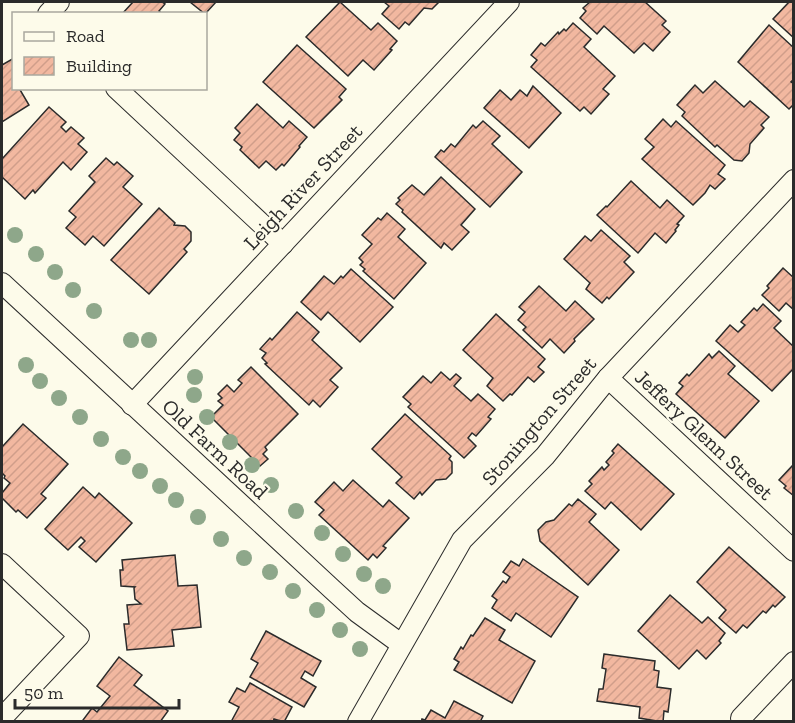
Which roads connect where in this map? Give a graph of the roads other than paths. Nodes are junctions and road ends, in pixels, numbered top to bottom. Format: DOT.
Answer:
graph roads {
  1 [pos="509,2"];
  2 [pos="118,90"];
  3 [pos="794,180"];
  4 [pos="283,244"];
  5 [pos="2,283"];
  6 [pos="608,378"];
  7 [pos="132,405"];
  8 [pos="794,551"];
  9 [pos="2,564"];
  10 [pos="401,644"];
  11 [pos="794,662"];
  12 [pos="2,718"];
  13 [pos="741,718"];
  14 [pos="358,722"];
  1 -- 4 [label="street, Leigh River Street"];
  2 -- 4 [label="street"];
  3 -- 6 [label="street, Stonington Street"];
  4 -- 7 [label="street, Leigh River Street"];
  5 -- 7 [label="street, Old Farm Road"];
  6 -- 8 [label="street, Jeffery Glenn Street"];
  6 -- 10 [label="street, Stonington Street"];
  7 -- 10 [label="street, Old Farm Road"];
  9 -- 12 [label="street"];
  10 -- 14 [label="street, Stonington Street"];
  11 -- 13 [label="street"];
}
